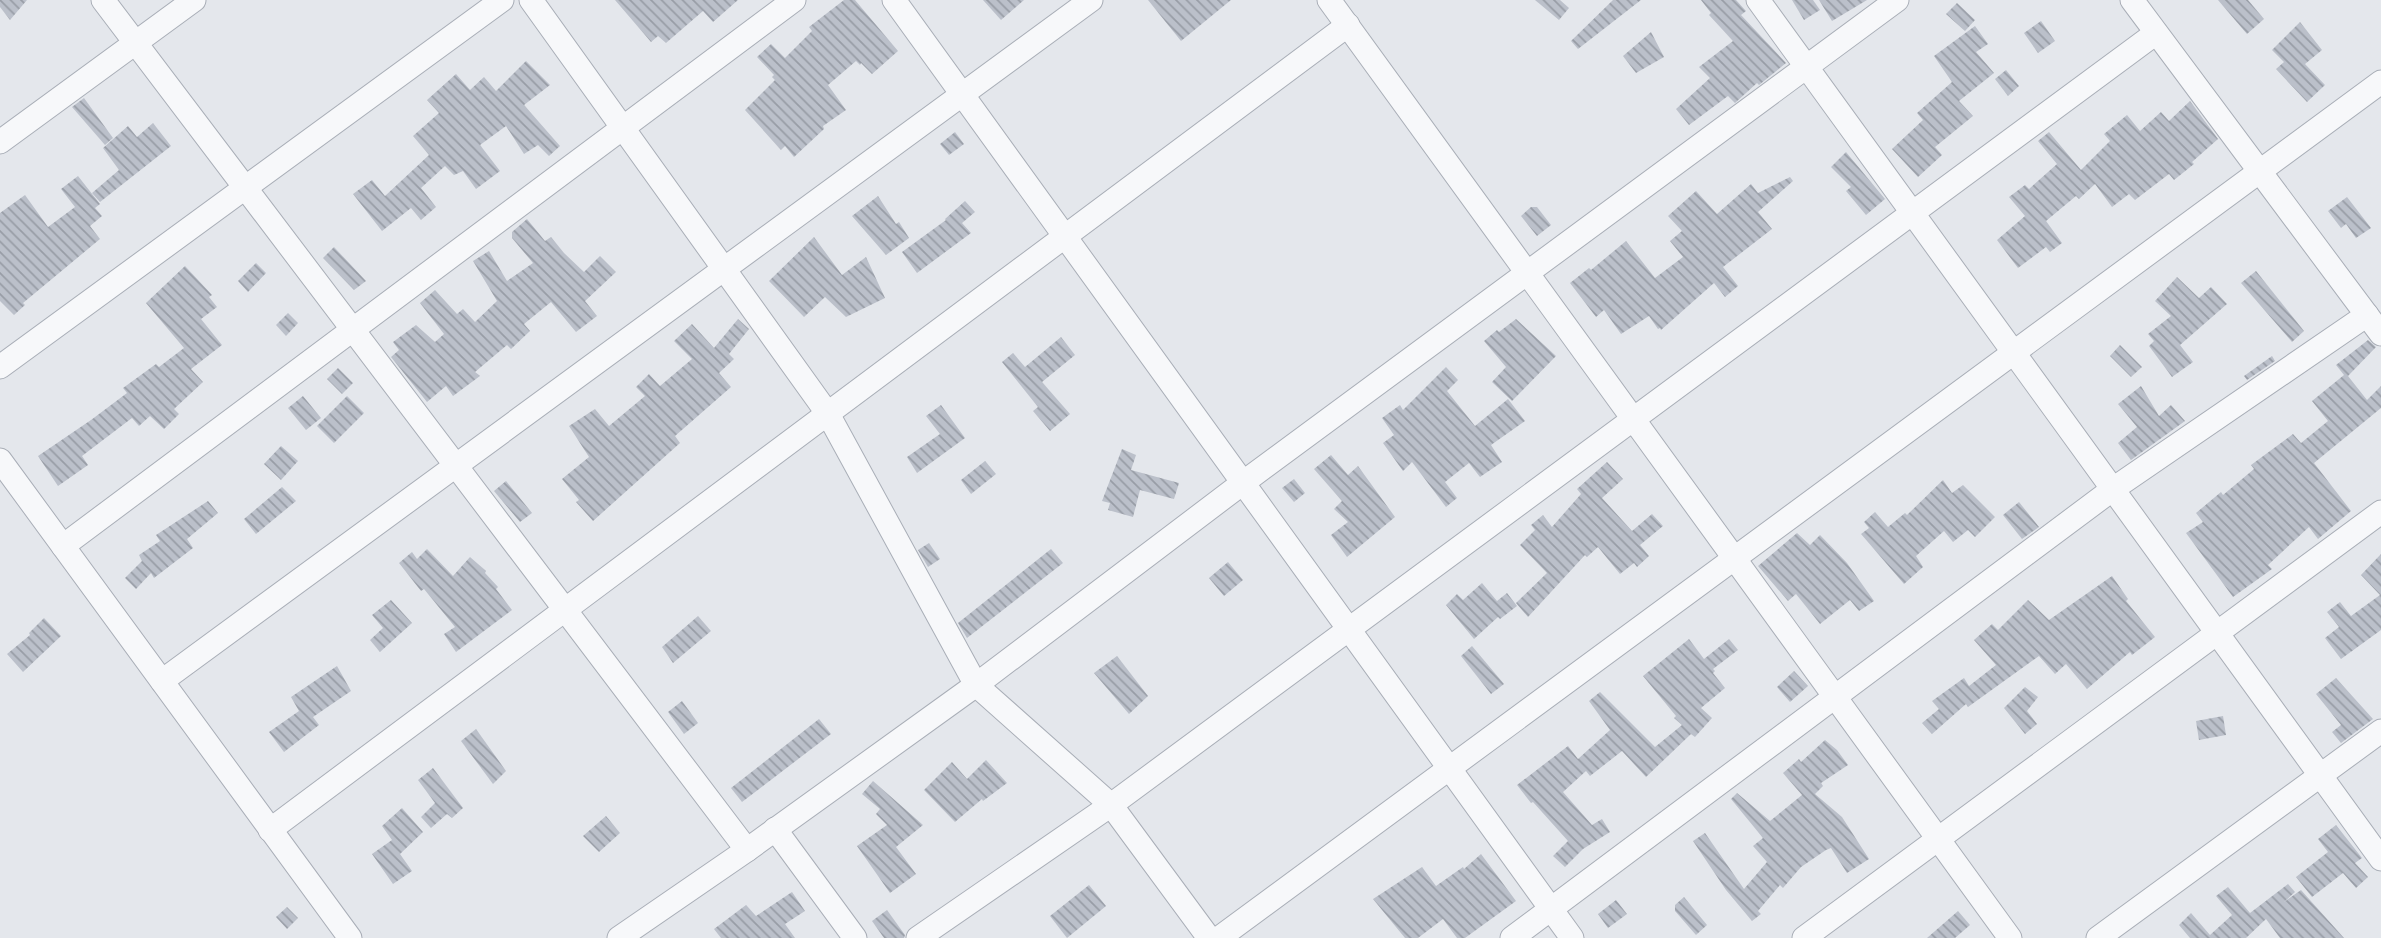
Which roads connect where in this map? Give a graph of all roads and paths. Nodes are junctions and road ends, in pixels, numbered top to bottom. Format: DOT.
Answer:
graph roads {
  1 [pos="103,0"];
  2 [pos="194,0"];
  3 [pos="502,0"];
  4 [pos="531,0"];
  5 [pos="794,0"];
  6 [pos="894,0"];
  7 [pos="1091,0"];
  8 [pos="1329,0"];
  9 [pos="1758,0"];
  10 [pos="1896,0"];
  11 [pos="2132,0"];
  12 [pos="1348,26"];
  13 [pos="2156,33"];
  14 [pos="135,43"];
  15 [pos="1807,66"];
  16 [pos="2381,82"];
  17 [pos="962,94"];
  18 [pos="623,128"];
  19 [pos="0,142"];
  20 [pos="2259,172"];
  21 [pos="245,188"];
  22 [pos="1913,213"];
  23 [pos="1065,236"];
  24 [pos="724,269"];
  25 [pos="1528,272"];
  26 [pos="2367,315"];
  27 [pos="352,330"];
  28 [pos="2381,334"];
  29 [pos="2014,352"];
  30 [pos="0,367"];
  31 [pos="828,414"];
  32 [pos="1634,418"];
  33 [pos="0,460"];
  34 [pos="456,466"];
  35 [pos="1244,482"];
  36 [pos="2113,489"];
  37 [pos="2381,512"];
  38 [pos="63,546"];
  39 [pos="1735,558"];
  40 [pos="565,610"];
  41 [pos="1349,629"];
  42 [pos="2217,633"];
  43 [pos="162,681"];
  44 [pos="976,685"];
  45 [pos="1835,696"];
  46 [pos="2381,731"];
  47 [pos="1450,768"];
  48 [pos="2320,775"];
  49 [pos="1111,805"];
  50 [pos="775,829"];
  51 [pos="270,830"];
  52 [pos="1938,839"];
  53 [pos="747,850"];
  54 [pos="2381,859"];
  55 [pos="1551,909"];
  56 [pos="350,938"];
  57 [pos="619,938"];
  58 [pos="855,938"];
  59 [pos="919,938"];
  60 [pos="1209,938"];
  61 [pos="1219,938"];
  62 [pos="1513,938"];
  63 [pos="1572,938"];
  64 [pos="1804,938"];
  65 [pos="2010,938"];
  66 [pos="2098,938"];
  1 -- 14 [label="street"];
  2 -- 14 [label="street"];
  3 -- 21 [label="street"];
  4 -- 18 [label="street"];
  5 -- 18 [label="street"];
  6 -- 17 [label="street"];
  7 -- 17 [label="street"];
  8 -- 12 [label="street"];
  9 -- 15 [label="street"];
  10 -- 15 [label="street"];
  11 -- 13 [label="street"];
  12 -- 23 [label="street"];
  12 -- 25 [label="street"];
  13 -- 20 [label="street"];
  13 -- 22 [label="street"];
  14 -- 19 [label="street"];
  14 -- 21 [label="street"];
  15 -- 22 [label="street"];
  15 -- 25 [label="street"];
  16 -- 20 [label="street"];
  17 -- 23 [label="street"];
  17 -- 24 [label="street"];
  18 -- 24 [label="street"];
  18 -- 27 [label="street"];
  20 -- 26 [label="street"];
  20 -- 29 [label="street"];
  21 -- 27 [label="street"];
  21 -- 30 [label="street"];
  22 -- 29 [label="street"];
  22 -- 32 [label="street"];
  23 -- 31 [label="street"];
  23 -- 35 [label="street"];
  24 -- 31 [label="street"];
  24 -- 34 [label="street"];
  25 -- 32 [label="street"];
  25 -- 35 [label="street"];
  26 -- 28 [label="street"];
  26 -- 36 [label="street"];
  27 -- 34 [label="street"];
  27 -- 38 [label="street"];
  29 -- 36 [label="street"];
  29 -- 39 [label="street"];
  31 -- 40 [label="street"];
  31 -- 44 [label="street"];
  32 -- 39 [label="street"];
  32 -- 41 [label="street"];
  33 -- 38 [label="street"];
  34 -- 40 [label="street"];
  34 -- 43 [label="street"];
  35 -- 41 [label="street"];
  35 -- 44 [label="street"];
  36 -- 42 [label="street"];
  36 -- 45 [label="street"];
  37 -- 42 [label="street"];
  38 -- 43 [label="street"];
  39 -- 45 [label="street"];
  39 -- 47 [label="street"];
  40 -- 51 [label="street"];
  40 -- 53 [label="street"];
  41 -- 47 [label="street"];
  41 -- 49 [label="street"];
  42 -- 48 [label="street"];
  42 -- 52 [label="street"];
  43 -- 51 [label="street"];
  44 -- 49 [label="street"];
  44 -- 50 [label="street"];
  45 -- 52 [label="street"];
  45 -- 55 [label="street"];
  46 -- 48 [label="street"];
  47 -- 55 [label="street"];
  47 -- 61 [label="street"];
  48 -- 54 [label="street"];
  48 -- 66 [label="street"];
  49 -- 59 [label="street"];
  49 -- 60 [label="street"];
  50 -- 53 [label="street"];
  50 -- 58 [label="street"];
  51 -- 56 [label="street"];
  52 -- 64 [label="street"];
  52 -- 65 [label="street"];
  53 -- 57 [label="street"];
  55 -- 62 [label="street"];
  55 -- 63 [label="street"];
}
